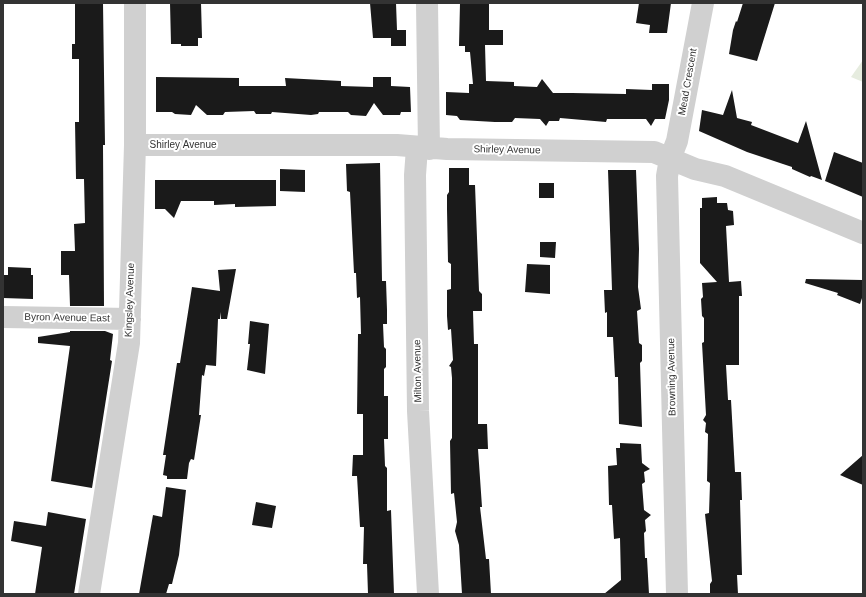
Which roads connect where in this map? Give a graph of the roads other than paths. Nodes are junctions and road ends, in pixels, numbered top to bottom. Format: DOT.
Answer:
graph roads {
  1 [pos="135,3"];
  2 [pos="427,3"];
  3 [pos="703,3"];
  4 [pos="135,145"];
  5 [pos="423,148"];
  6 [pos="670,159"];
  7 [pos="863,233"];
  8 [pos="3,317"];
  9 [pos="130,319"];
  10 [pos="89,594"];
  11 [pos="428,594"];
  12 [pos="677,594"];
  1 -- 4 [label="street, Kingsley Avenue"];
  2 -- 5 [label="street, Milton Avenue"];
  3 -- 6 [label="street, Mead Crescent"];
  4 -- 5 [label="street, Shirley Avenue"];
  4 -- 9 [label="street, Kingsley Avenue"];
  5 -- 6 [label="street, Shirley Avenue"];
  5 -- 11 [label="street, Milton Avenue"];
  6 -- 7 [label="street, Shirley Avenue"];
  6 -- 12 [label="street, Browning Avenue"];
  8 -- 9 [label="street, Byron Avenue East"];
  9 -- 10 [label="street, Kingsley Avenue"];
}
